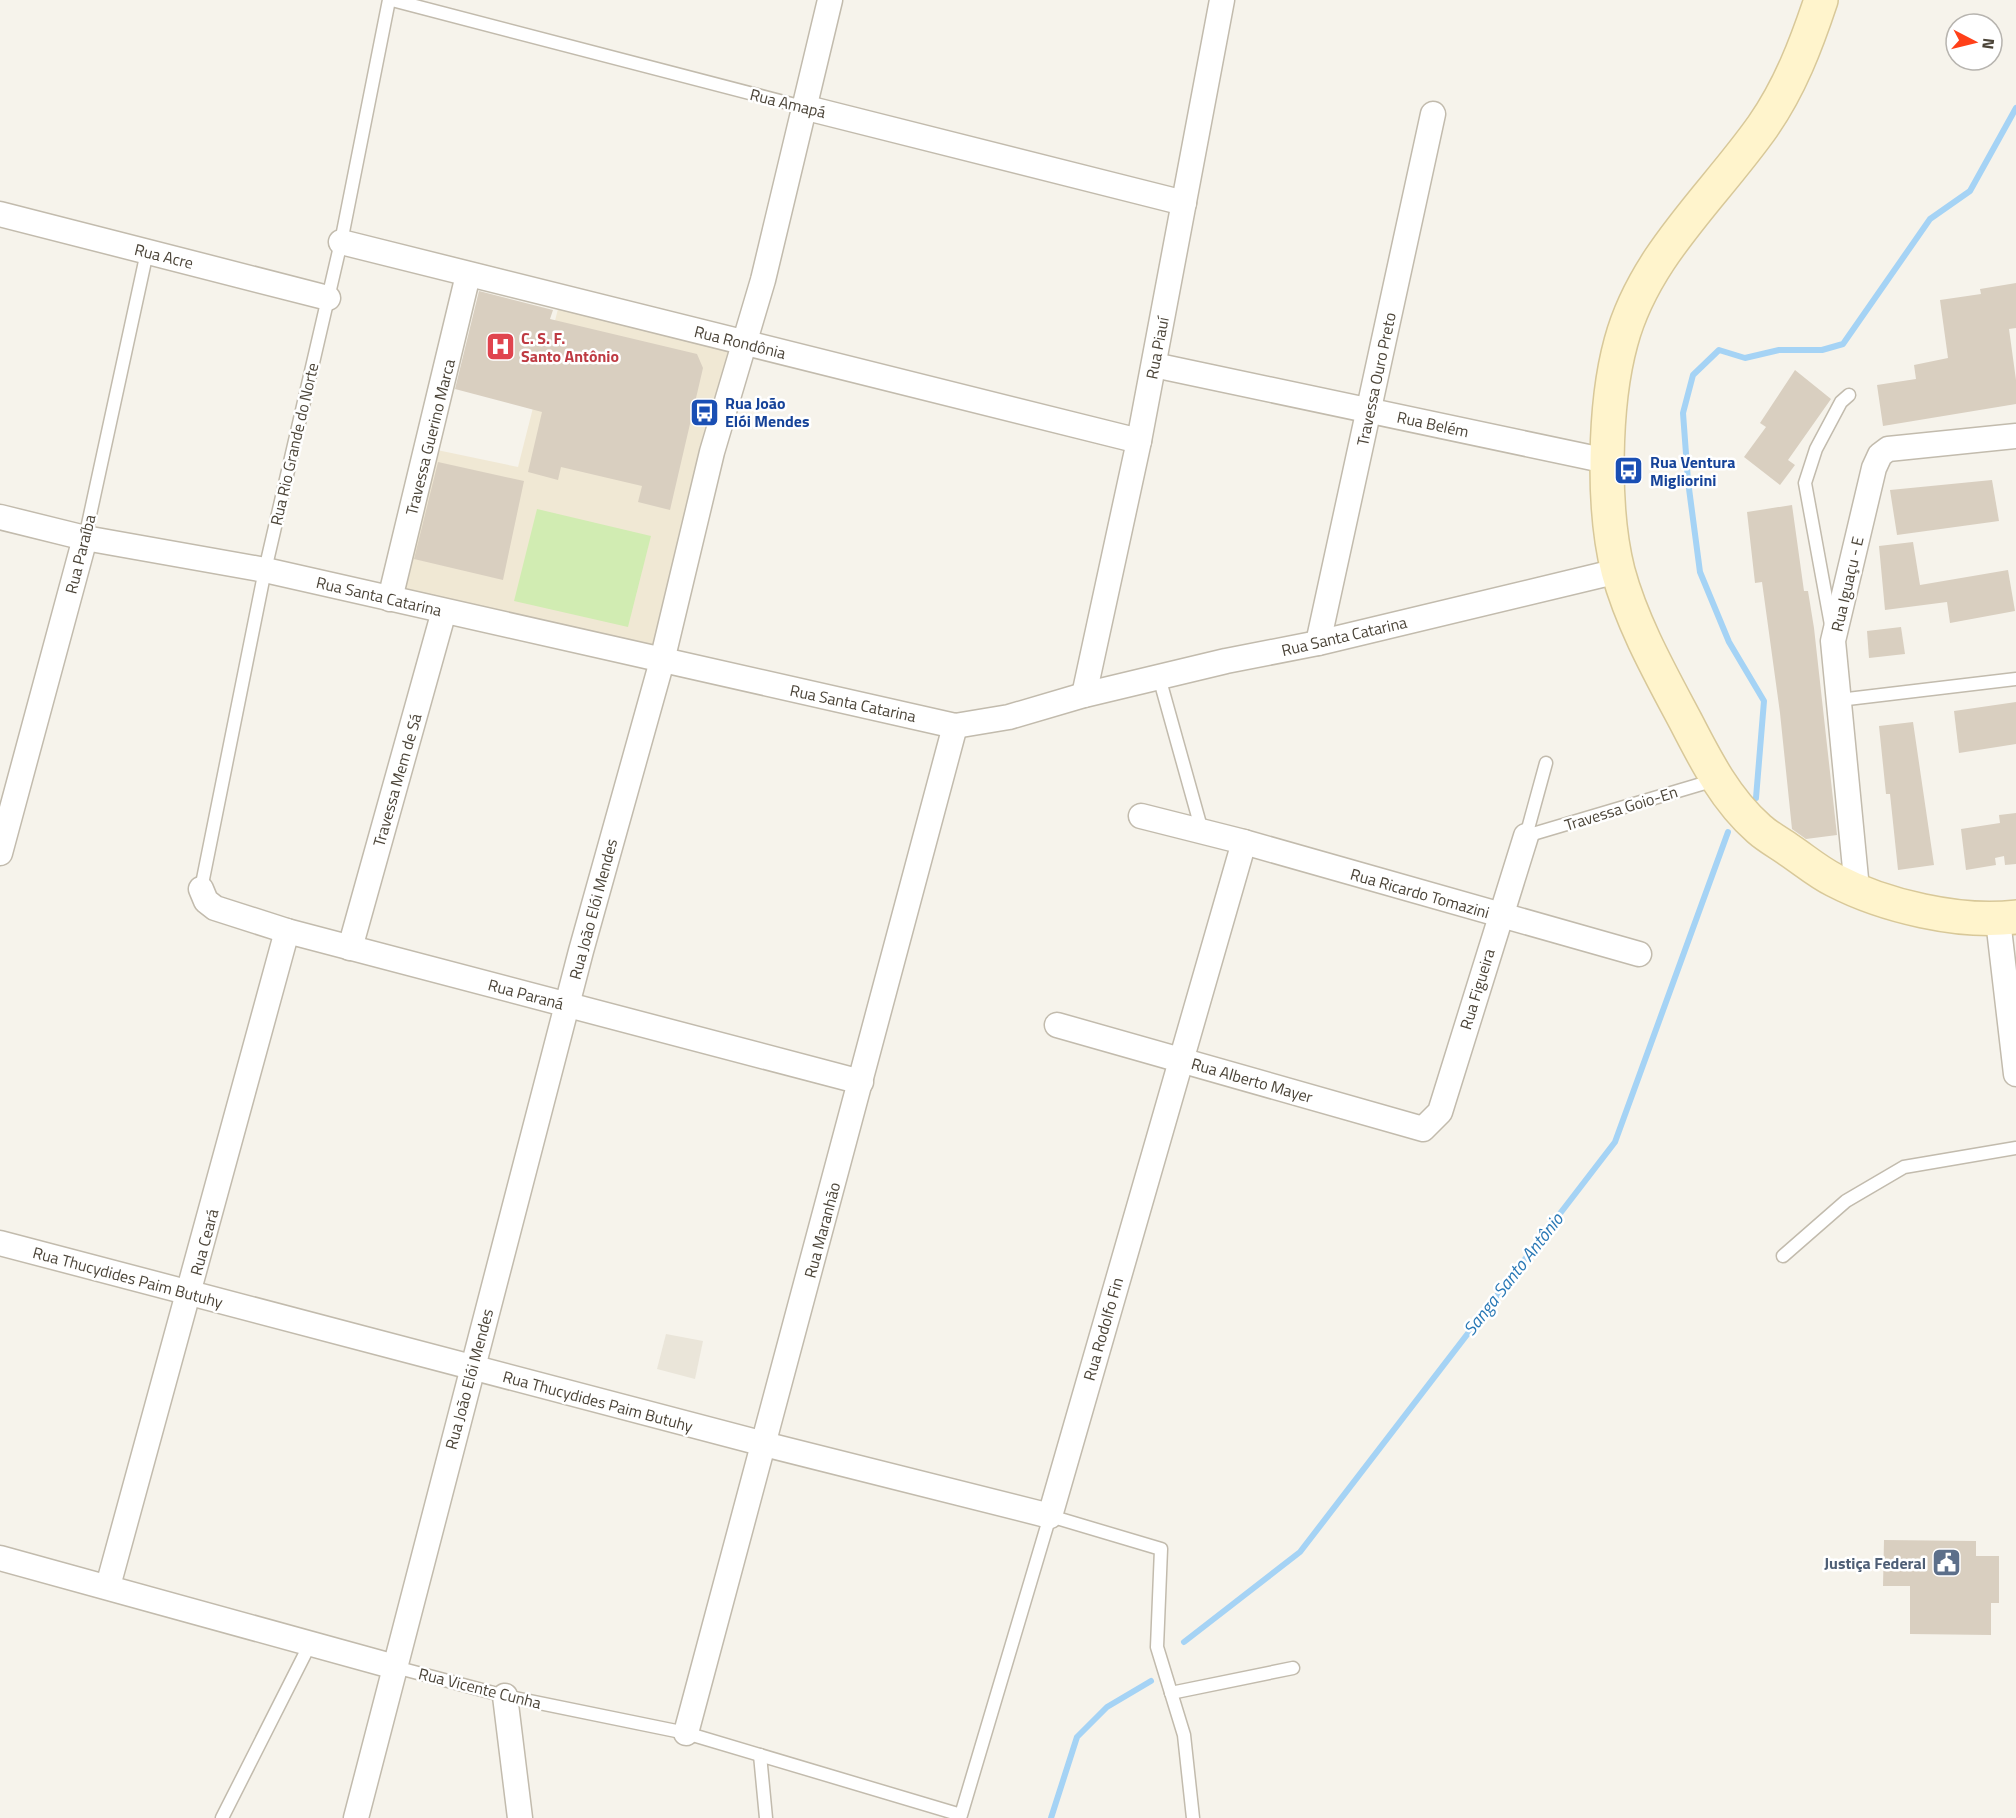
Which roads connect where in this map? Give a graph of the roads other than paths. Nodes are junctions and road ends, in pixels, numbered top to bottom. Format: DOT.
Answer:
graph roads {
  1 [pos="390,0"];
  2 [pos="830,0"];
  3 [pos="1222,0"];
  4 [pos="1821,0"];
  5 [pos="802,107"];
  6 [pos="1433,114"];
  7 [pos="1184,203"];
  8 [pos="0,214"];
  9 [pos="340,242"];
  10 [pos="147,252"];
  11 [pos="468,275"];
  12 [pos="328,298"];
  13 [pos="744,343"];
  14 [pos="1154,364"];
  15 [pos="1849,395"];
  16 [pos="1369,410"];
  17 [pos="2016,436"];
  18 [pos="1139,441"];
  19 [pos="1607,461"];
  20 [pos="0,517"];
  21 [pos="86,538"];
  22 [pos="265,570"];
  23 [pos="1618,571"];
  24 [pos="390,599"];
  25 [pos="444,611"];
  26 [pos="1833,641"];
  27 [pos="1318,643"];
  28 [pos="662,661"];
  29 [pos="1159,677"];
  30 [pos="2016,679"];
  31 [pos="1084,695"];
  32 [pos="1839,700"];
  33 [pos="955,726"];
  34 [pos="1546,763"];
  35 [pos="1716,779"];
  36 [pos="1141,816"];
  37 [pos="1202,831"];
  38 [pos="1526,836"];
  39 [pos="1244,842"];
  40 [pos="0,853"];
  41 [pos="201,889"];
  42 [pos="1857,889"];
  43 [pos="1499,916"];
  44 [pos="2007,919"];
  45 [pos="287,931"];
  46 [pos="350,948"];
  47 [pos="1639,954"];
  48 [pos="567,1005"];
  49 [pos="1057,1025"];
  50 [pos="1181,1059"];
  51 [pos="2016,1074"];
  52 [pos="861,1082"];
  53 [pos="1440,1112"];
  54 [pos="2016,1148"];
  55 [pos="0,1243"];
  56 [pos="1783,1256"];
  57 [pos="190,1294"];
  58 [pos="472,1367"];
  59 [pos="764,1444"];
  60 [pos="1050,1516"];
  61 [pos="0,1558"];
  62 [pos="108,1586"];
  63 [pos="310,1644"];
  64 [pos="395,1667"];
  65 [pos="1293,1668"];
  66 [pos="1171,1693"];
  67 [pos="505,1696"];
  68 [pos="686,1733"];
  69 [pos="760,1755"];
  70 [pos="961,1815"];
  71 [pos="222,1818"];
  72 [pos="356,1818"];
  73 [pos="520,1818"];
  74 [pos="766,1818"];
  75 [pos="1193,1818"];
  1 -- 5 [label="lane, Rua Amapá"];
  1 -- 9 [label="lane, Rua Rio Grande do Norte"];
  2 -- 5 [label="street, Rua João Elói Mendes"];
  3 -- 7 [label="street, Rua Piauí"];
  4 -- 19 [label="street"];
  5 -- 7 [label="street, Rua Amapá"];
  5 -- 13 [label="street, Rua João Elói Mendes"];
  6 -- 16 [label="street, Travessa Ouro Preto"];
  7 -- 14 [label="street, Rua Piauí"];
  8 -- 10 [label="street, Rua Acre"];
  9 -- 11 [label="street, Rua Rondônia"];
  9 -- 12 [label="lane, Rua Rio Grande do Norte"];
  10 -- 12 [label="street, Rua Acre"];
  10 -- 21 [label="lane, Rua Paraíba"];
  11 -- 13 [label="street, Rua Rondônia"];
  11 -- 24 [label="street, Travessa Guerino Marca"];
  12 -- 22 [label="lane, Rua Rio Grande do Norte"];
  13 -- 18 [label="street, Rua Rondônia"];
  13 -- 28 [label="street, Rua João Elói Mendes"];
  14 -- 16 [label="street, Rua Belém"];
  14 -- 18 [label="street, Rua Piauí"];
  15 -- 26 [label="lane"];
  16 -- 19 [label="street, Rua Belém"];
  16 -- 27 [label="street, Travessa Ouro Preto"];
  17 -- 26 [label="street, Rua Iguaçu - E"];
  18 -- 31 [label="street, Rua Piauí"];
  19 -- 23 [label="street"];
  20 -- 21 [label="street, Rua Santa Catarina"];
  21 -- 22 [label="street, Rua Santa Catarina"];
  21 -- 40 [label="street, Rua Paraíba"];
  22 -- 24 [label="street, Rua Santa Catarina"];
  22 -- 41 [label="lane, Rua Rio Grande do Norte"];
  23 -- 27 [label="street, Rua Santa Catarina"];
  23 -- 35 [label="street"];
  24 -- 25 [label="street, Rua Santa Catarina"];
  25 -- 28 [label="street, Rua Santa Catarina"];
  25 -- 46 [label="street, Travessa Mem de Sá"];
  26 -- 32 [label="street, Rua Iguaçu - E"];
  27 -- 29 [label="street, Rua Santa Catarina"];
  28 -- 33 [label="street, Rua Santa Catarina"];
  28 -- 48 [label="street, Rua João Elói Mendes"];
  29 -- 31 [label="street, Rua Santa Catarina"];
  29 -- 37 [label="lane"];
  30 -- 32 [label="lane"];
  31 -- 33 [label="street, Rua Santa Catarina"];
  32 -- 42 [label="street, Rua Iguaçu - E"];
  33 -- 52 [label="street, Rua Maranhão"];
  34 -- 38 [label="lane, Rua Figueira"];
  35 -- 38 [label="lane, Travessa Goio-En"];
  35 -- 42 [label="street"];
  36 -- 37 [label="street, Rua Ricardo Tomazini"];
  37 -- 39 [label="street, Rua Ricardo Tomazini"];
  38 -- 43 [label="street, Rua Figueira"];
  39 -- 43 [label="street, Rua Ricardo Tomazini"];
  39 -- 50 [label="street, Rua Rodolfo Fin"];
  41 -- 45 [label="street, Rua Paraná"];
  42 -- 44 [label="street"];
  43 -- 47 [label="street, Rua Ricardo Tomazini"];
  43 -- 53 [label="street, Rua Figueira"];
  44 -- 51 [label="street"];
  45 -- 46 [label="street, Rua Paraná"];
  45 -- 57 [label="street, Rua Ceará"];
  46 -- 48 [label="street, Rua Paraná"];
  48 -- 52 [label="street, Rua Paraná"];
  48 -- 58 [label="street, Rua João Elói Mendes"];
  49 -- 50 [label="street, Rua Alberto Mayer"];
  50 -- 53 [label="street, Rua Alberto Mayer"];
  50 -- 60 [label="street, Rua Rodolfo Fin"];
  52 -- 59 [label="street, Rua Maranhão"];
  54 -- 56 [label="lane"];
  55 -- 57 [label="street, Rua Thucydides Paim Butuhy"];
  57 -- 58 [label="street, Rua Thucydides Paim Butuhy"];
  57 -- 62 [label="street, Rua Ceará"];
  58 -- 59 [label="street, Rua Thucydides Paim Butuhy"];
  58 -- 64 [label="street, Rua João Elói Mendes"];
  59 -- 60 [label="street, Rua Thucydides Paim Butuhy"];
  59 -- 68 [label="street, Rua Maranhão"];
  60 -- 66 [label="lane, Rua Thucydides Paim Butuhy"];
  60 -- 70 [label="lane, Rua Rodolfo Fin"];
  61 -- 62 [label="street, Rua Vicente Cunha"];
  62 -- 63 [label="street, Rua Vicente Cunha"];
  63 -- 64 [label="street, Rua Vicente Cunha"];
  63 -- 71 [label="lane"];
  64 -- 67 [label="lane, Rua Vicente Cunha"];
  64 -- 72 [label="street, Rua João Elói Mendes"];
  65 -- 66 [label="lane"];
  66 -- 75 [label="lane"];
  67 -- 68 [label="lane, Rua Vicente Cunha"];
  67 -- 73 [label="street"];
  68 -- 69 [label="lane, Rua Vicente Cunha"];
  69 -- 70 [label="lane, Rua Vicente Cunha"];
  69 -- 74 [label="lane"];
}
